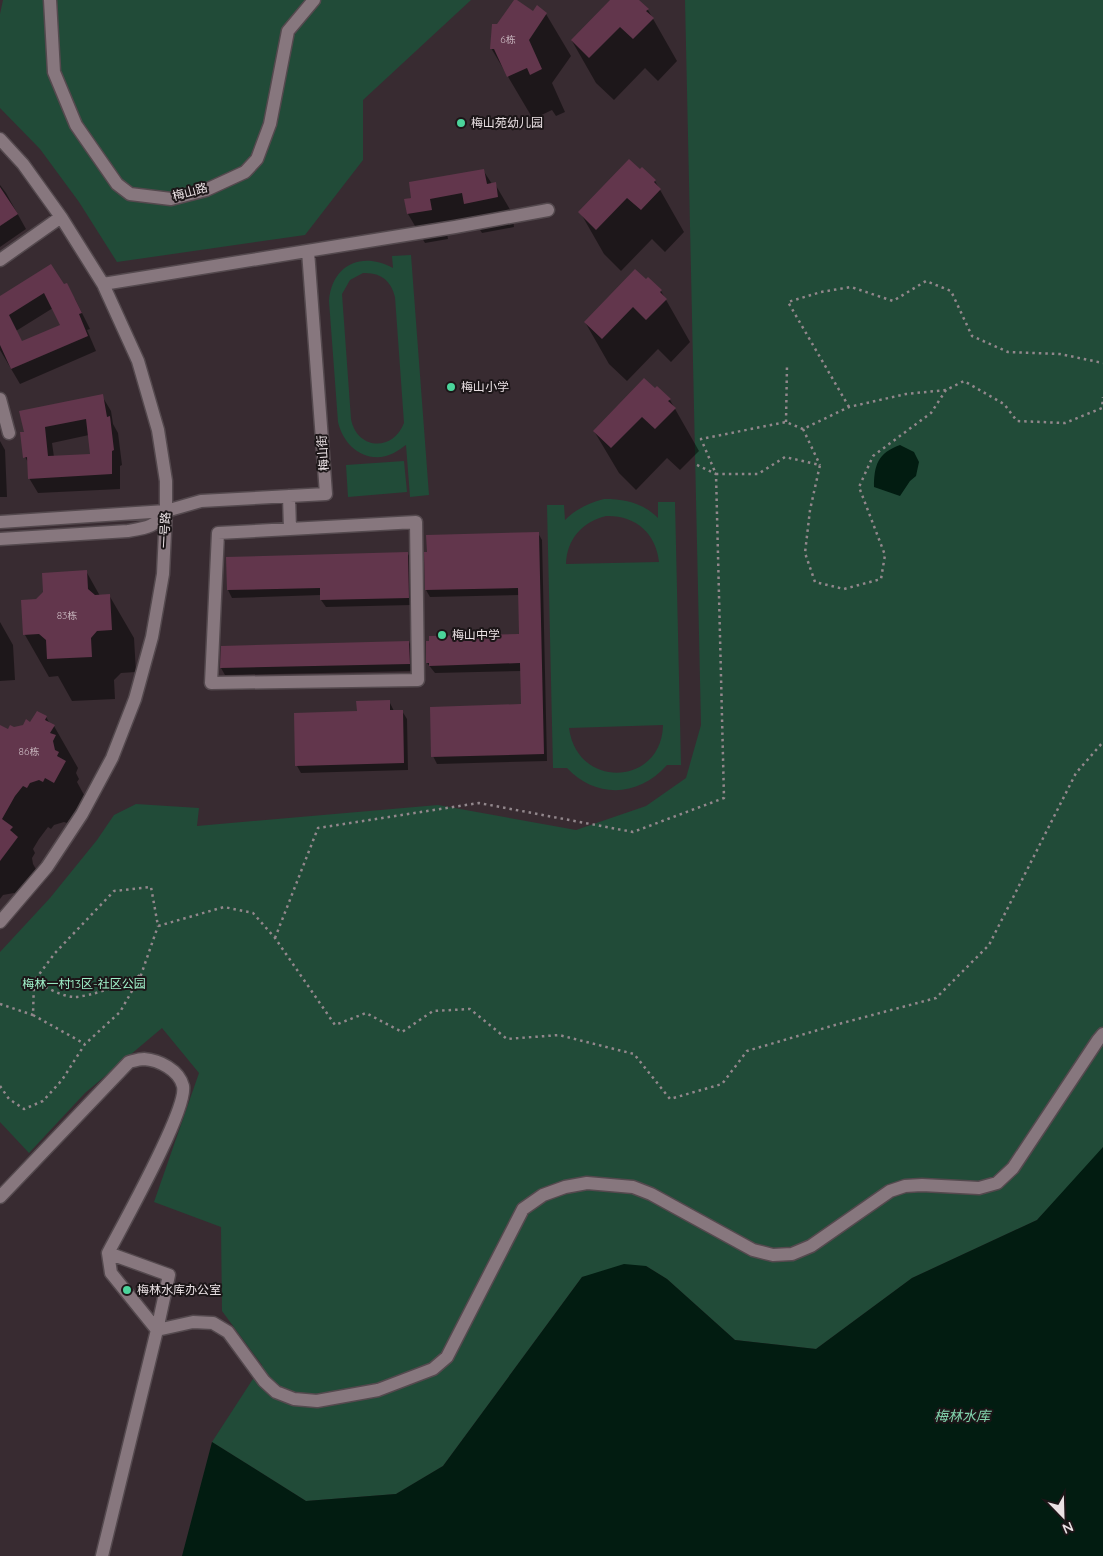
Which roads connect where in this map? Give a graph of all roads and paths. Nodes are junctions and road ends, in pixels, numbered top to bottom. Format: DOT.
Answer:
graph roads {
  1 [pos="50,0"];
  2 [pos="314,0"];
  3 [pos="0,139"];
  4 [pos="548,210"];
  5 [pos="61,217"];
  6 [pos="308,251"];
  7 [pos="0,260"];
  8 [pos="103,284"];
  9 [pos="1103,363"];
  10 [pos="787,366"];
  11 [pos="946,390"];
  12 [pos="1103,396"];
  13 [pos="0,399"];
  14 [pos="849,407"];
  15 [pos="786,422"];
  16 [pos="803,429"];
  17 [pos="9,433"];
  18 [pos="695,464"];
  19 [pos="820,465"];
  20 [pos="716,474"];
  21 [pos="288,496"];
  22 [pos="166,511"];
  23 [pos="0,522"];
  24 [pos="290,529"];
  25 [pos="0,539"];
  26 [pos="1103,742"];
  27 [pos="0,922"];
  28 [pos="158,926"];
  29 [pos="275,938"];
  30 [pos="141,975"];
  31 [pos="34,981"];
  32 [pos="0,1004"];
  33 [pos="33,1015"];
  34 [pos="1103,1034"];
  35 [pos="85,1044"];
  36 [pos="0,1086"];
  37 [pos="0,1197"];
  38 [pos="108,1253"];
  39 [pos="157,1330"];
  40 [pos="102,1556"];
  1 -- 2 [label="street, 梅山路"];
  3 -- 5 [label="street, 一号路"];
  4 -- 6 [label="street"];
  5 -- 7 [label="street"];
  5 -- 8 [label="street, 一号路"];
  6 -- 8 [label="street"];
  6 -- 21 [label="street, 梅山街"];
  8 -- 22 [label="street, 一号路"];
  9 -- 14 [label="path"];
  10 -- 15 [label="path"];
  11 -- 12 [label="path"];
  11 -- 14 [label="path"];
  11 -- 19 [label="path"];
  13 -- 17 [label="street"];
  14 -- 16 [label="path"];
  15 -- 16 [label="path"];
  15 -- 20 [label="path"];
  16 -- 19 [label="path"];
  18 -- 20 [label="path"];
  19 -- 20 [label="path"];
  20 -- 29 [label="path"];
  21 -- 22 [label="street, 梅山街"];
  21 -- 24 [label="street"];
  22 -- 23 [label="street, 梅山街"];
  22 -- 25 [label="street, 梅山街"];
  22 -- 27 [label="street, 一号路"];
  24 -- 24 [label="street"];
  26 -- 29 [label="path"];
  28 -- 29 [label="path"];
  28 -- 30 [label="path"];
  28 -- 31 [label="path"];
  30 -- 31 [label="path"];
  30 -- 35 [label="path"];
  31 -- 33 [label="path"];
  32 -- 33 [label="path"];
  33 -- 35 [label="path"];
  34 -- 39 [label="street"];
  35 -- 36 [label="path"];
  37 -- 38 [label="street"];
  38 -- 39 [label="street"];
  38 -- 39 [label="street"];
  39 -- 40 [label="street"];
}
